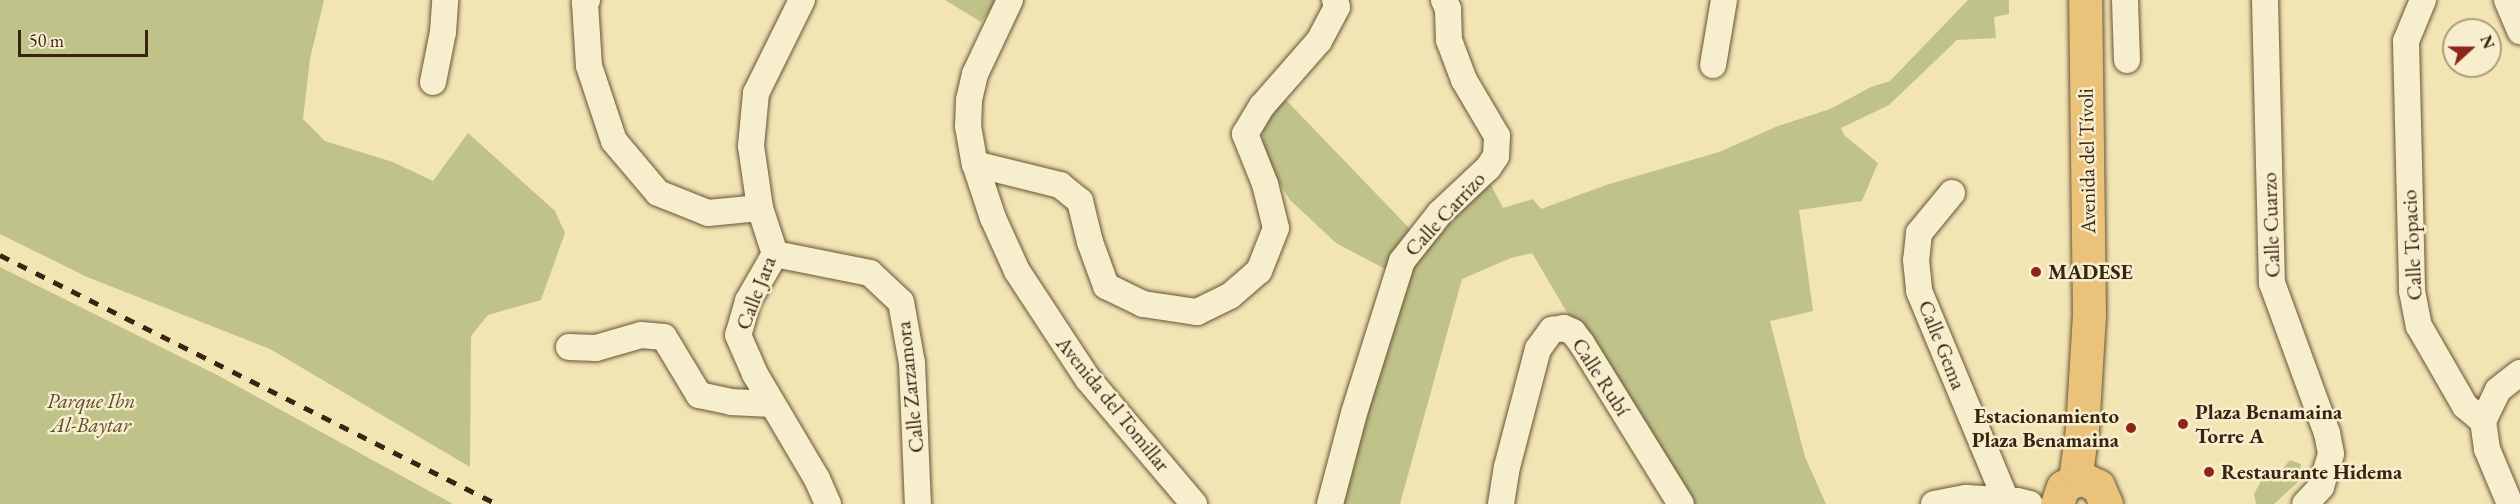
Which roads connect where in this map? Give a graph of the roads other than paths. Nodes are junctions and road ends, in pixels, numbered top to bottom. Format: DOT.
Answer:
graph roads {
  1 [pos="445,0"];
  2 [pos="587,0"];
  3 [pos="801,0"];
  4 [pos="1010,0"];
  5 [pos="1335,0"];
  6 [pos="1444,0"];
  7 [pos="1724,0"];
  8 [pos="2085,0"];
  9 [pos="2125,0"];
  10 [pos="2265,0"];
  11 [pos="2423,0"];
  12 [pos="2507,0"];
  13 [pos="2520,31"];
  14 [pos="2127,60"];
  15 [pos="1713,65"];
  16 [pos="432,82"];
  17 [pos="975,164"];
  18 [pos="1952,193"];
  19 [pos="760,208"];
  20 [pos="775,254"];
  21 [pos="569,347"];
  22 [pos="2520,374"];
  23 [pos="772,404"];
  24 [pos="2483,421"];
  25 [pos="2080,492"];
  26 [pos="2018,502"];
  27 [pos="828,504"];
  28 [pos="918,504"];
  29 [pos="1194,504"];
  30 [pos="1330,504"];
  31 [pos="1501,504"];
  32 [pos="1681,504"];
  33 [pos="1934,504"];
  34 [pos="2305,504"];
  35 [pos="2510,504"];
  1 -- 16 [label="street"];
  2 -- 19 [label="street"];
  3 -- 19 [label="street, Calle Jara"];
  4 -- 17 [label="street, Avenida del Tomillar"];
  5 -- 17 [label="street"];
  6 -- 30 [label="street, Calle Carrizo"];
  7 -- 15 [label="street"];
  8 -- 25 [label="main road, Avenida del Tívoli"];
  9 -- 14 [label="street"];
  10 -- 34 [label="street, Calle Cuarzo"];
  11 -- 24 [label="street, Calle Topacio"];
  12 -- 13 [label="street"];
  17 -- 29 [label="street, Avenida del Tomillar"];
  18 -- 26 [label="street, Calle Gema"];
  19 -- 20 [label="street, Calle Jara"];
  20 -- 23 [label="street, Calle Jara"];
  20 -- 28 [label="street, Calle Zarzamora"];
  21 -- 23 [label="street"];
  22 -- 24 [label="street"];
  23 -- 27 [label="street, Calle Jara"];
  24 -- 35 [label="street"];
  25 -- 26 [label="street"];
  26 -- 33 [label="street"];
  31 -- 32 [label="street, Calle Rubí"];
}
